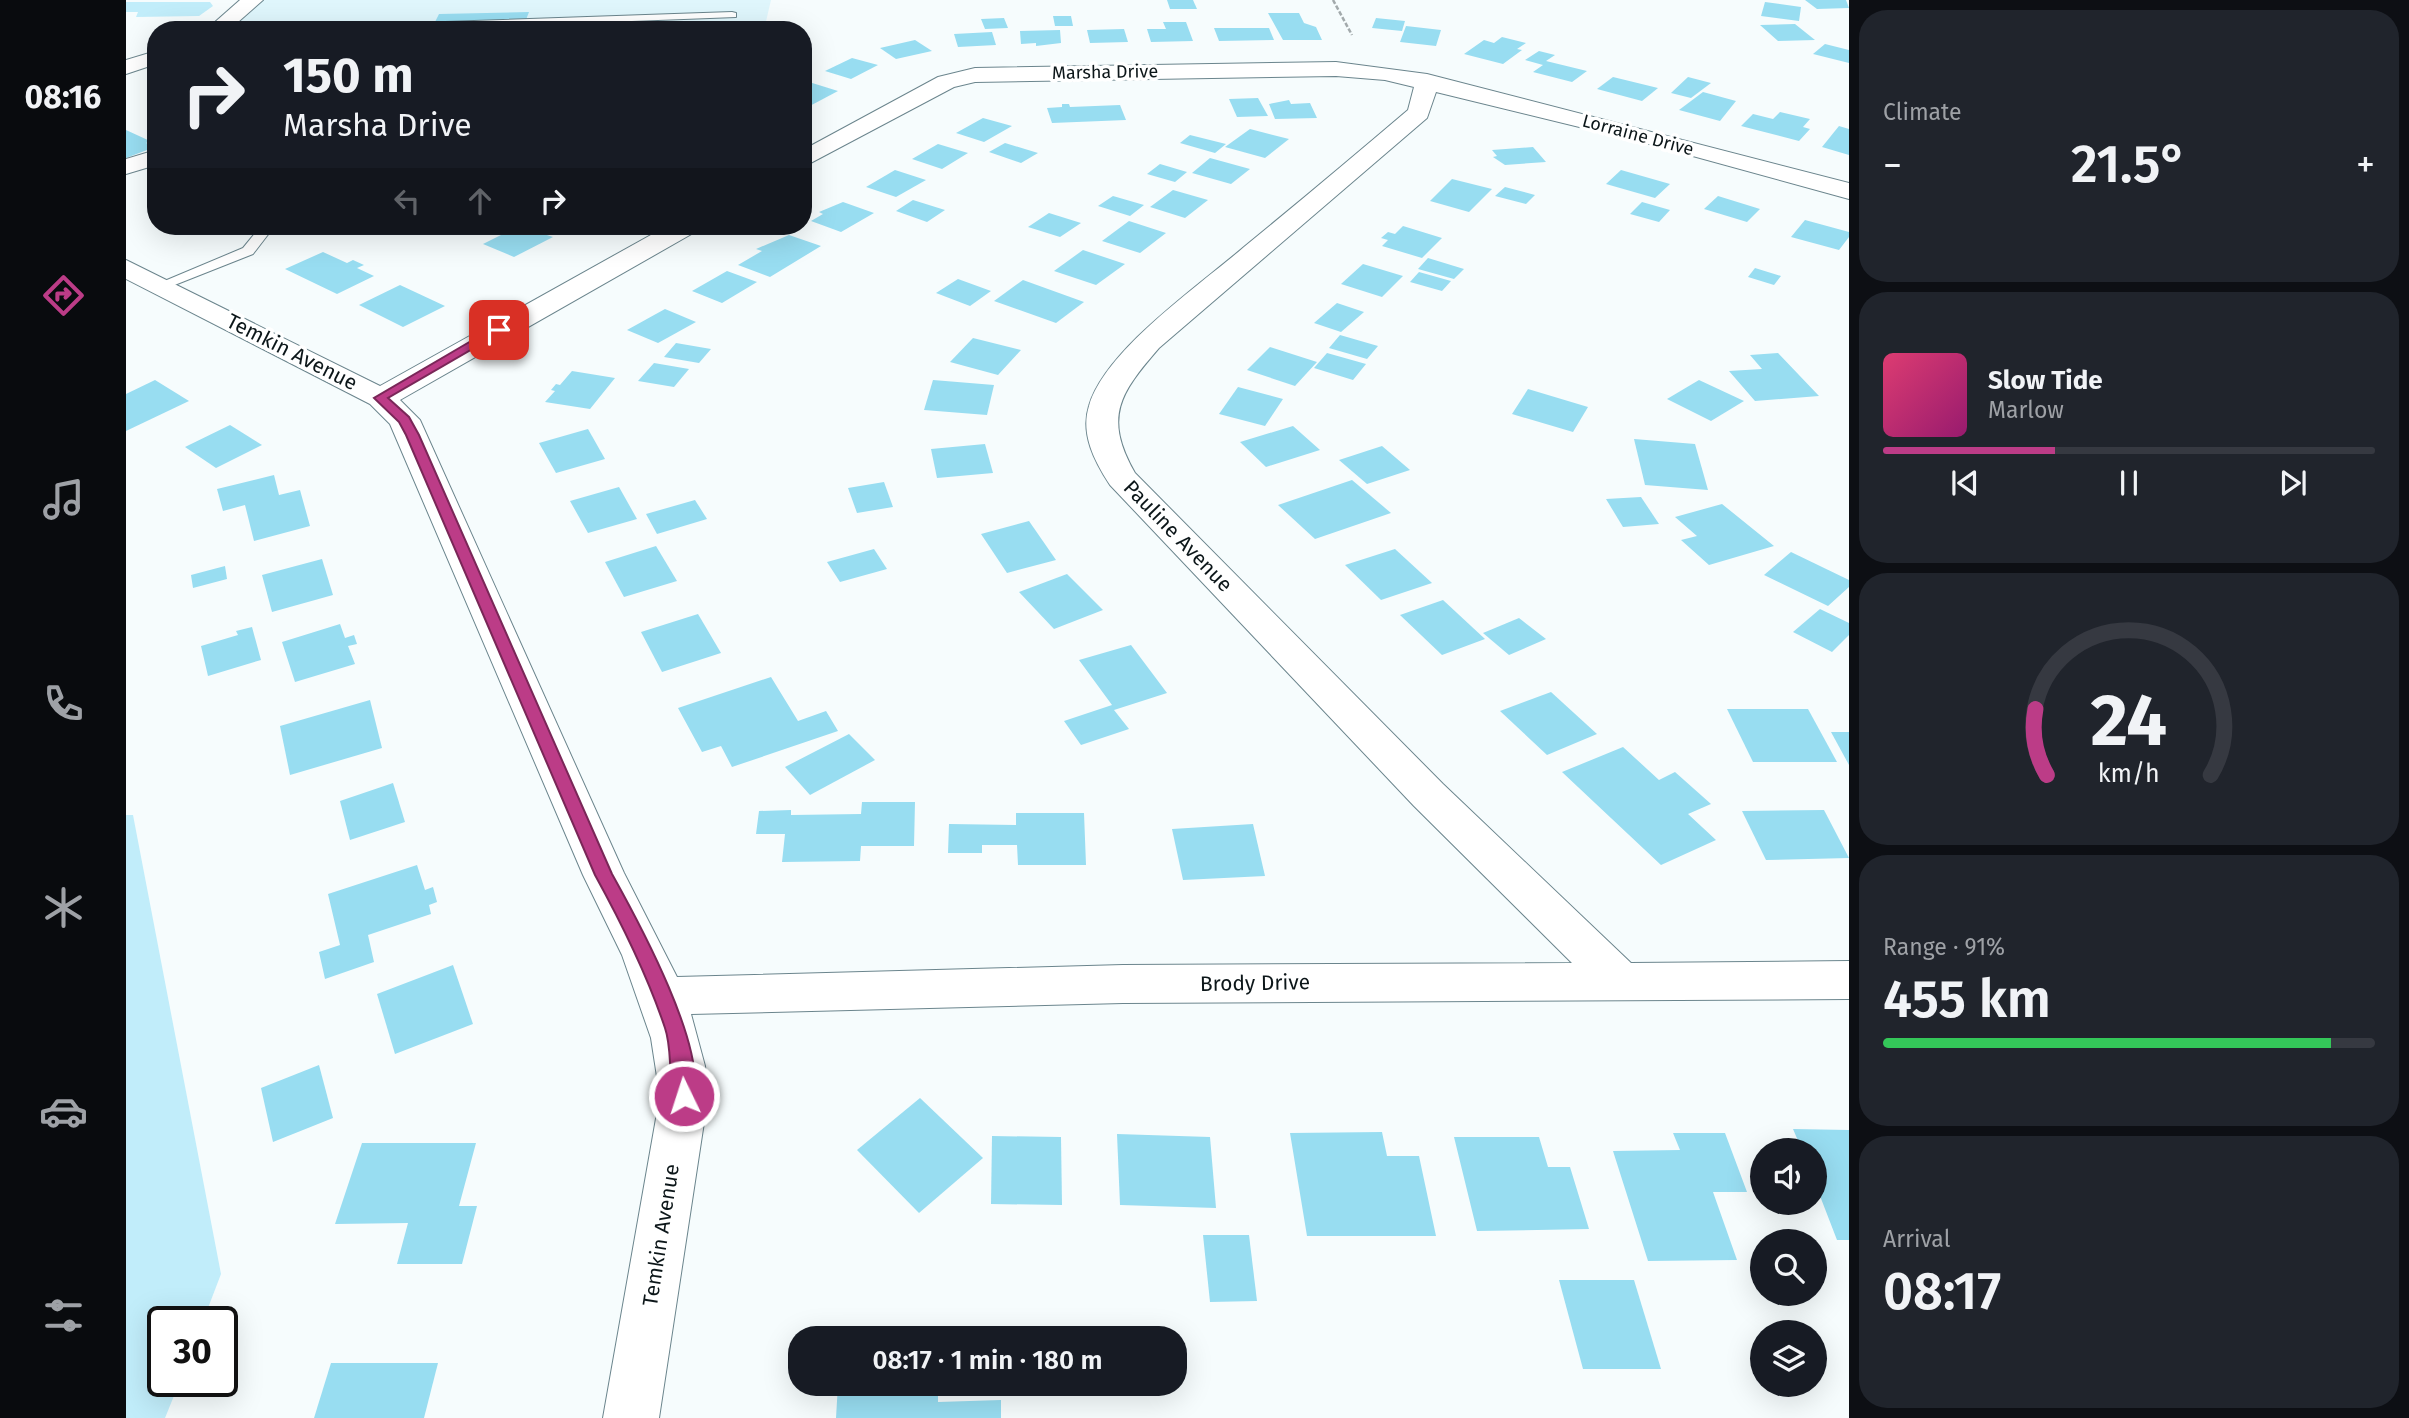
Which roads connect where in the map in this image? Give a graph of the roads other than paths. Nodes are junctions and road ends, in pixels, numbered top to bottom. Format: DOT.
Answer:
graph roads {
  1 [pos="253,0"];
  2 [pos="732,15"];
  3 [pos="227,21"];
  4 [pos="560,21"];
  5 [pos="147,60"];
  6 [pos="126,67"];
  7 [pos="1427,81"];
  8 [pos="812,155"];
  9 [pos="147,160"];
  10 [pos="126,167"];
  11 [pos="1849,191"];
  12 [pos="261,235"];
  13 [pos="670,235"];
  14 [pos="126,268"];
  15 [pos="162,285"];
  16 [pos="380,398"];
  17 [pos="1619,979"];
  18 [pos="1849,980"];
  19 [pos="662,996"];
  20 [pos="631,1418"];
  1 -- 3 [label="street"];
  2 -- 4 [label="lane"];
  5 -- 6 [label="street"];
  7 -- 8 [label="street, Marsha Drive"];
  7 -- 11 [label="street, Lorraine Drive"];
  7 -- 17 [label="street, Pauline Avenue"];
  9 -- 10 [label="street"];
  12 -- 15 [label="lane"];
  13 -- 16 [label="street"];
  14 -- 15 [label="street, Temkin Avenue"];
  15 -- 16 [label="street, Temkin Avenue"];
  16 -- 19 [label="street, Temkin Avenue"];
  17 -- 18 [label="street, Brody Drive"];
  17 -- 19 [label="street, Brody Drive"];
  19 -- 20 [label="street, Temkin Avenue"];
}
